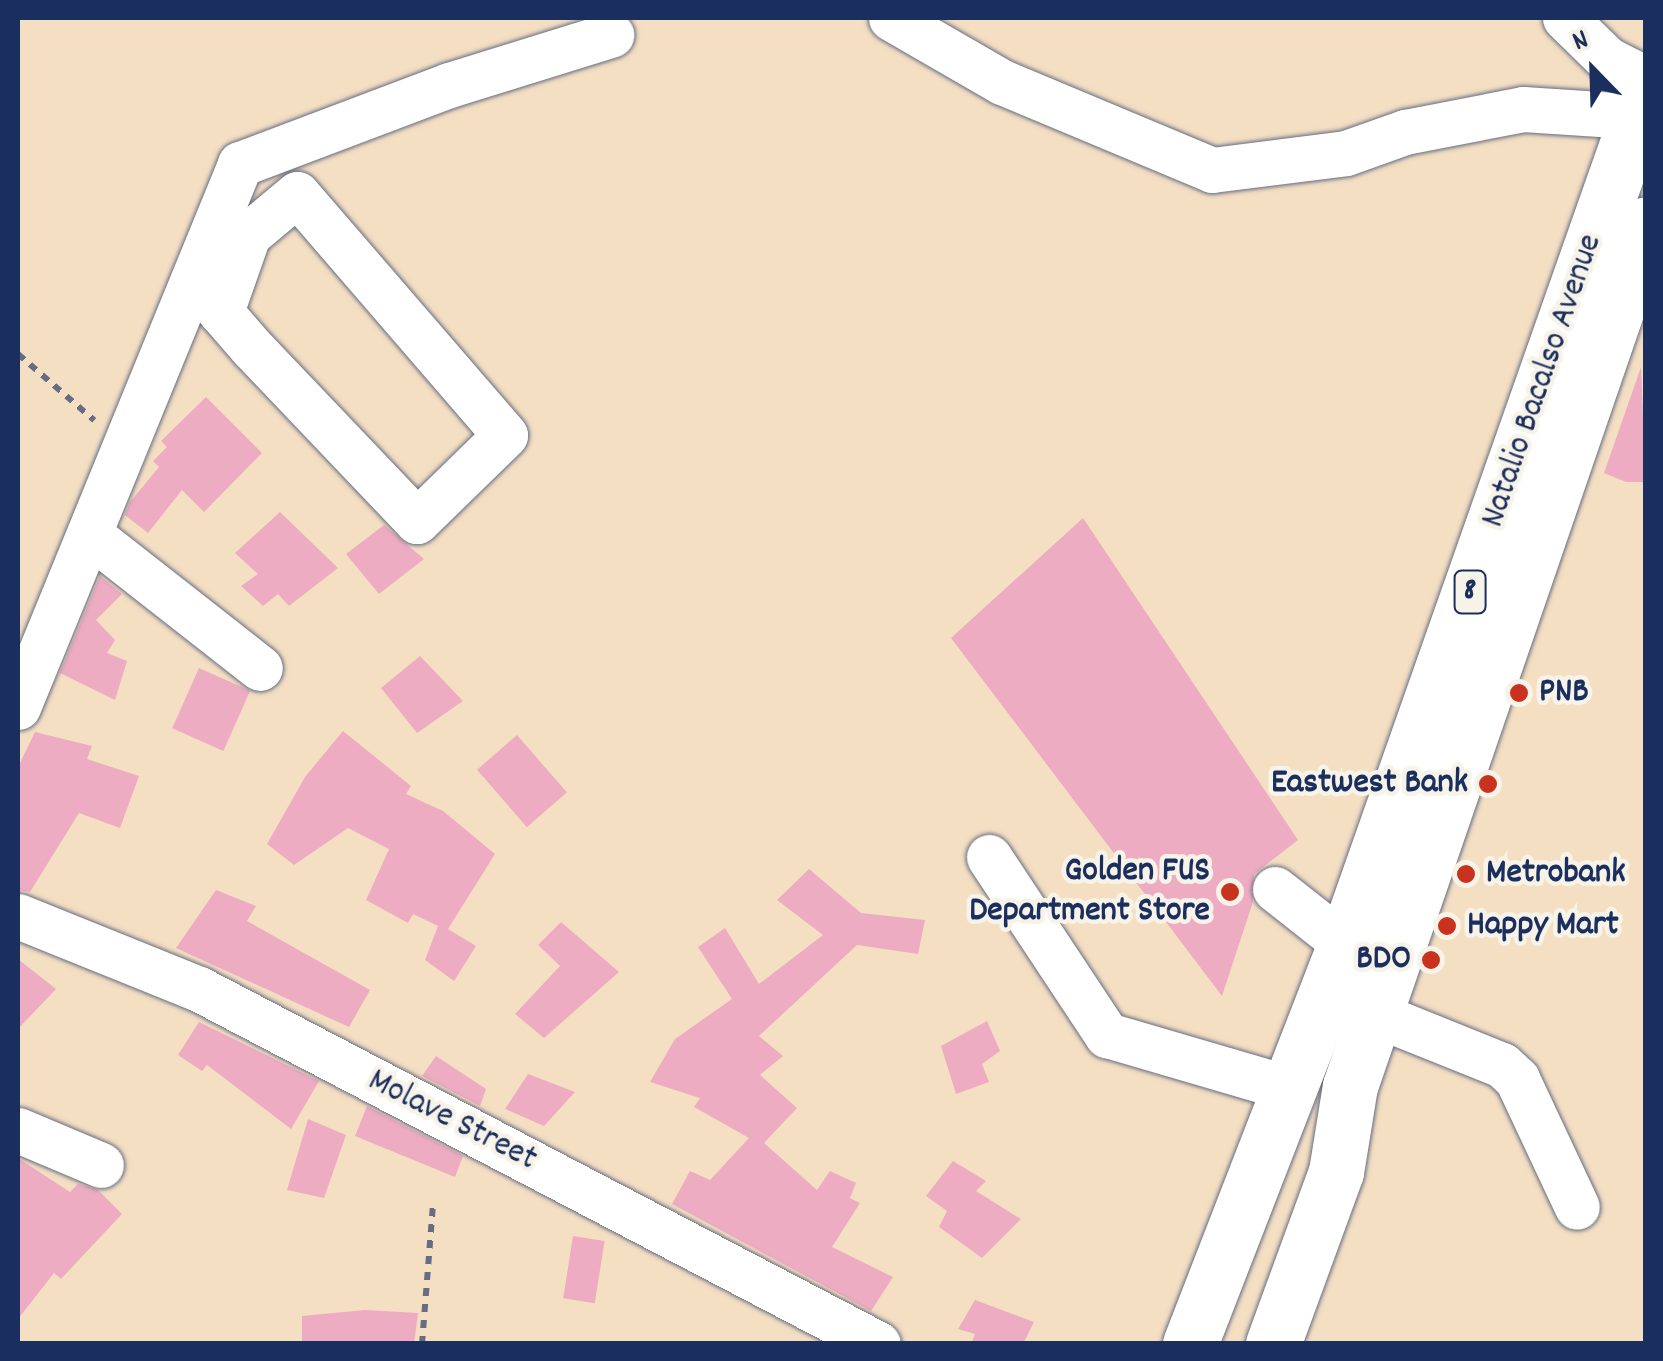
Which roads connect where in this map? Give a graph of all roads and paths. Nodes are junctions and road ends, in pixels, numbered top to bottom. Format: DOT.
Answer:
graph roads {
  1 [pos="891,18"];
  2 [pos="1564,18"];
  3 [pos="612,35"];
  4 [pos="1643,100"];
  5 [pos="1646,224"];
  6 [pos="206,296"];
  7 [pos="18,354"];
  8 [pos="125,447"];
  9 [pos="89,534"];
  10 [pos="260,668"];
  11 [pos="18,708"];
  12 [pos="988,856"];
  13 [pos="1276,889"];
  14 [pos="18,916"];
  15 [pos="1345,944"];
  16 [pos="1375,1014"];
  17 [pos="1294,1078"];
  18 [pos="1350,1086"];
  19 [pos="18,1130"];
  20 [pos="1300,1160"];
  21 [pos="101,1165"];
  22 [pos="433,1203"];
  23 [pos="1577,1208"];
  24 [pos="422,1344"];
  25 [pos="878,1344"];
  26 [pos="1190,1344"];
  27 [pos="1234,1344"];
  28 [pos="1273,1344"];
  1 -- 4 [label="street"];
  2 -- 4 [label="street"];
  3 -- 6 [label="street"];
  4 -- 15 [label="main road, Natalio Bacalso Avenue / 8"];
  5 -- 16 [label="main road, Natalio Bacalso Avenue / 8"];
  6 -- 6 [label="street"];
  6 -- 8 [label="street"];
  7 -- 8 [label="path"];
  8 -- 9 [label="street"];
  9 -- 10 [label="street"];
  9 -- 11 [label="street"];
  12 -- 17 [label="street"];
  13 -- 15 [label="street"];
  14 -- 25 [label="street, Molave Street"];
  15 -- 17 [label="main road, Natalio Bacalso Avenue / 8"];
  16 -- 18 [label="main road, Natalio Bacalso Avenue / 8"];
  16 -- 23 [label="street"];
  17 -- 20 [label="main road, Natalio Bacalso Avenue / 8"];
  17 -- 26 [label="main road, Natalio Bacalso Avenue"];
  18 -- 20 [label="main road, Natalio Bacalso Avenue / 8"];
  18 -- 28 [label="main road, Natalio Bacalso Avenue"];
  19 -- 21 [label="street"];
  20 -- 27 [label="main road, 8"];
  22 -- 24 [label="path"];
}
